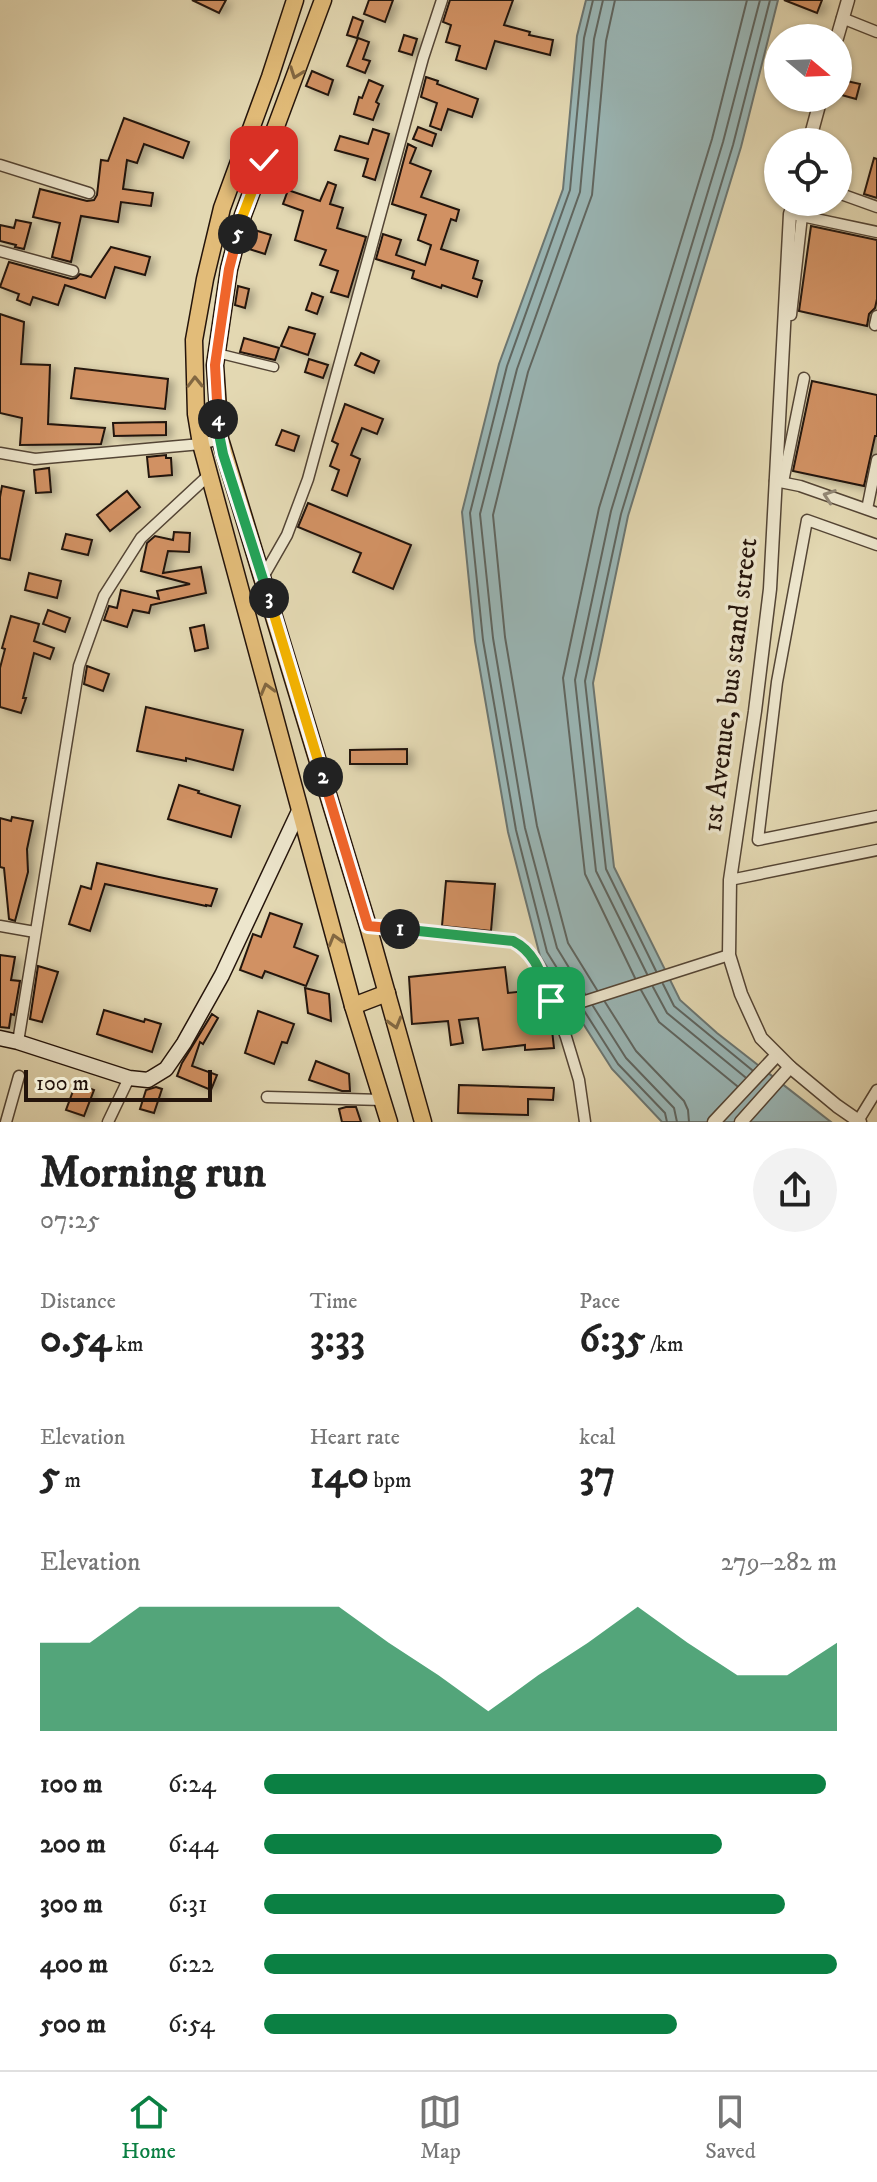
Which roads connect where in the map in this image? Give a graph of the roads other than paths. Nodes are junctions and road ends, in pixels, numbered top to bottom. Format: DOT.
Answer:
graph roads {
  1 [pos="295,0"];
  2 [pos="323,0"];
  3 [pos="442,0"];
  4 [pos="848,0"];
  5 [pos="842,18"];
  6 [pos="840,24"];
  7 [pos="877,32"];
  8 [pos="242,153"];
  9 [pos="264,160"];
  10 [pos="0,165"];
  11 [pos="89,193"];
  12 [pos="852,198"];
  13 [pos="877,207"];
  14 [pos="797,216"];
  15 [pos="797,216"];
  16 [pos="813,216"];
  17 [pos="877,232"];
  18 [pos="0,251"];
  19 [pos="73,271"];
  20 [pos="791,315"];
  21 [pos="217,353"];
  22 [pos="274,367"];
  23 [pos="804,378"];
  24 [pos="220,439"];
  25 [pos="201,444"];
  26 [pos="0,453"];
  27 [pos="877,460"];
  28 [pos="210,474"];
  29 [pos="780,481"];
  30 [pos="872,511"];
  31 [pos="877,545"];
  32 [pos="263,577"];
  33 [pos="299,811"];
  34 [pos="877,816"];
  35 [pos="877,850"];
  36 [pos="730,880"];
  37 [pos="0,926"];
  38 [pos="368,926"];
  39 [pos="35,932"];
  40 [pos="729,955"];
  41 [pos="387,993"];
  42 [pos="353,1006"];
  43 [pos="554,1011"];
  44 [pos="0,1038"];
  45 [pos="18,1042"];
  46 [pos="777,1055"];
  47 [pos="790,1067"];
  48 [pos="19,1076"];
  49 [pos="129,1078"];
  50 [pos="877,1090"];
  51 [pos="267,1097"];
  52 [pos="383,1100"];
  53 [pos="4,1119"];
  54 [pos="859,1121"];
  55 [pos="108,1122"];
  56 [pos="389,1122"];
  57 [pos="423,1122"];
  58 [pos="585,1122"];
  59 [pos="714,1122"];
  60 [pos="741,1122"];
  1 -- 8 [label="main road"];
  2 -- 9 [label="main road, one-way"];
  3 -- 32 [label="street"];
  4 -- 5 [label="street"];
  5 -- 6 [label="street"];
  5 -- 7 [label="street"];
  8 -- 9 [label="main road"];
  25 -- 8 [label="main road, one-way"];
  9 -- 21 [label="main road"];
  10 -- 11 [label="street"];
  12 -- 13 [label="street"];
  14 -- 20 [label="street"];
  15 -- 29 [label="street, 1st Avenue, bus stand street"];
  16 -- 17 [label="street"];
  18 -- 19 [label="street"];
  21 -- 22 [label="street"];
  21 -- 24 [label="main road"];
  23 -- 29 [label="street"];
  24 -- 25 [label="street"];
  24 -- 32 [label="main road"];
  25 -- 26 [label="street"];
  25 -- 28 [label="main road"];
  27 -- 30 [label="street"];
  33 -- 28 [label="main road, one-way"];
  28 -- 39 [label="street"];
  30 -- 29 [label="street, one-way"];
  29 -- 36 [label="street, 1st Avenue, bus stand street"];
  31 -- 34 [label="street"];
  32 -- 38 [label="main road"];
  42 -- 33 [label="main road, one-way"];
  33 -- 49 [label="main road"];
  35 -- 36 [label="street"];
  36 -- 40 [label="street, 1st Avenue, bus stand street"];
  37 -- 39 [label="street"];
  38 -- 41 [label="main road"];
  38 -- 43 [label="street"];
  39 -- 45 [label="street"];
  40 -- 43 [label="street"];
  40 -- 46 [label="street, 1st Avenue, bus stand street"];
  41 -- 42 [label="main road"];
  41 -- 57 [label="main road, one-way"];
  42 -- 52 [label="main road"];
  43 -- 58 [label="street"];
  44 -- 45 [label="main road"];
  45 -- 49 [label="main road"];
  46 -- 47 [label="street, 1st Avenue, bus stand street"];
  46 -- 59 [label="street"];
  47 -- 54 [label="street, 1st Avenue, bus stand street"];
  47 -- 60 [label="street"];
  48 -- 53 [label="street"];
  49 -- 55 [label="street"];
  50 -- 54 [label="street"];
  51 -- 52 [label="street"];
  52 -- 56 [label="main road"];
}
